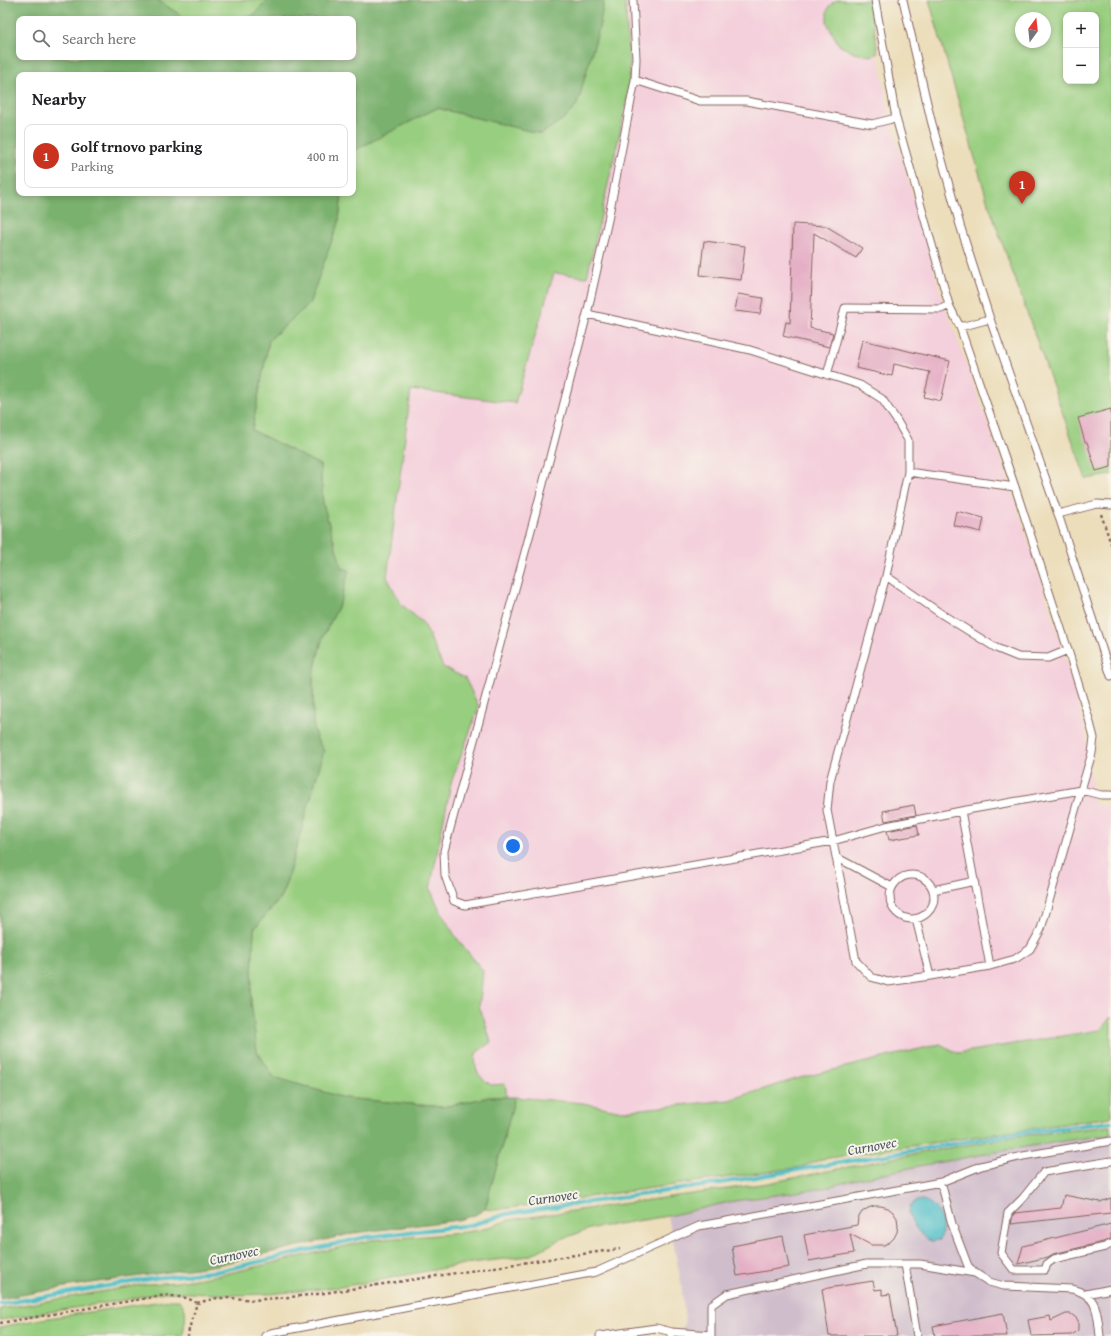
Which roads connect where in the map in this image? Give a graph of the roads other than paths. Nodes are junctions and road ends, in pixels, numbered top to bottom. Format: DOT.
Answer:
graph roads {
  1 [pos="633,0"];
  2 [pos="875,0"];
  3 [pos="903,0"];
  4 [pos="635,80"];
  5 [pos="896,118"];
  6 [pos="949,305"];
  7 [pos="587,314"];
  8 [pos="990,318"];
  9 [pos="960,327"];
  10 [pos="827,375"];
  11 [pos="908,472"];
  12 [pos="1015,487"];
  13 [pos="1111,505"];
  14 [pos="1058,514"];
  15 [pos="886,576"];
  16 [pos="1068,650"];
  17 [pos="1111,676"];
  18 [pos="1081,790"];
  19 [pos="1111,795"];
  20 [pos="961,811"];
  21 [pos="832,841"];
  22 [pos="836,857"];
  23 [pos="975,881"];
  24 [pos="892,887"];
  25 [pos="933,890"];
  26 [pos="916,919"];
  27 [pos="990,966"];
  28 [pos="930,976"];
  29 [pos="1111,1141"];
  30 [pos="1111,1161"];
  31 [pos="941,1182"];
  32 [pos="1111,1244"];
  33 [pos="905,1264"];
  34 [pos="975,1273"];
  35 [pos="1111,1289"];
  36 [pos="1086,1294"];
  37 [pos="671,1334"];
  38 [pos="711,1335"];
  39 [pos="265,1336"];
  40 [pos="600,1336"];
  41 [pos="917,1336"];
  42 [pos="1100,1336"];
  1 -- 4 [label="lane"];
  2 -- 5 [label="lane"];
  3 -- 8 [label="lane"];
  4 -- 5 [label="lane"];
  4 -- 7 [label="lane"];
  5 -- 6 [label="lane"];
  6 -- 9 [label="lane"];
  6 -- 10 [label="lane"];
  7 -- 10 [label="lane"];
  7 -- 21 [label="lane"];
  8 -- 9 [label="lane"];
  8 -- 14 [label="lane"];
  9 -- 12 [label="lane"];
  10 -- 11 [label="lane"];
  11 -- 12 [label="lane"];
  11 -- 15 [label="lane"];
  12 -- 16 [label="lane"];
  13 -- 14 [label="lane"];
  14 -- 17 [label="lane"];
  15 -- 16 [label="lane"];
  15 -- 21 [label="lane"];
  16 -- 18 [label="lane"];
  18 -- 19 [label="lane"];
  18 -- 20 [label="lane"];
  18 -- 27 [label="lane"];
  20 -- 21 [label="lane"];
  20 -- 23 [label="lane"];
  21 -- 22 [label="lane"];
  22 -- 24 [label="lane"];
  22 -- 28 [label="lane"];
  23 -- 25 [label="lane"];
  23 -- 27 [label="lane"];
  24 -- 25 [label="lane"];
  24 -- 26 [label="lane"];
  25 -- 26 [label="lane"];
  26 -- 28 [label="lane"];
  27 -- 28 [label="lane"];
  29 -- 31 [label="lane"];
  30 -- 32 [label="lane"];
  31 -- 34 [label="lane"];
  31 -- 39 [label="lane"];
  33 -- 34 [label="lane"];
  33 -- 38 [label="lane"];
  33 -- 41 [label="lane"];
  34 -- 36 [label="lane"];
  35 -- 36 [label="lane"];
  36 -- 42 [label="lane"];
  37 -- 38 [label="lane"];
  37 -- 40 [label="lane"];
}
